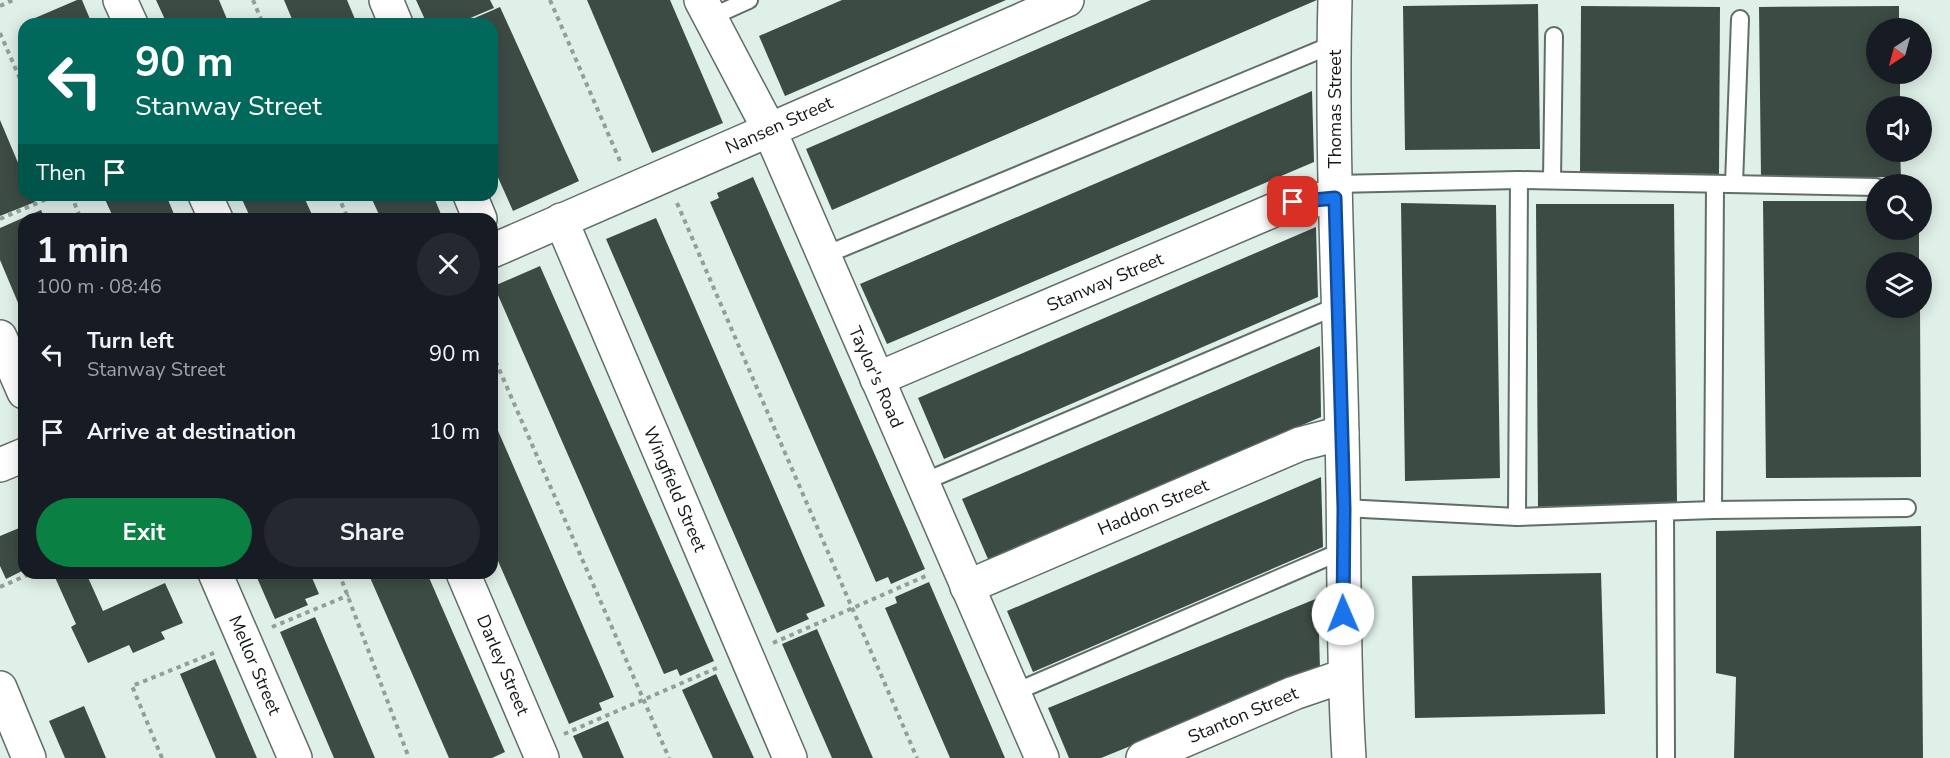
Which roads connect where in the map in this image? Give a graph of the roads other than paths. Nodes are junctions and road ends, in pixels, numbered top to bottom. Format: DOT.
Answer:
graph roads {
  1 [pos="120,0"];
  2 [pos="386,0"];
  3 [pos="749,0"];
  4 [pos="1067,0"];
  5 [pos="1335,0"];
  6 [pos="705,9"];
  7 [pos="128,18"];
  8 [pos="394,18"];
  9 [pos="1740,19"];
  10 [pos="1554,36"];
  11 [pos="1334,44"];
  12 [pos="769,129"];
  13 [pos="1519,180"];
  14 [pos="1552,180"];
  15 [pos="1734,183"];
  16 [pos="1715,185"];
  17 [pos="1866,187"];
  18 [pos="1335,191"];
  19 [pos="561,220"];
  20 [pos="498,247"];
  21 [pos="823,256"];
  22 [pos="1337,306"];
  23 [pos="0,337"];
  24 [pos="18,378"];
  25 [pos="877,379"];
  26 [pos="1342,433"];
  27 [pos="18,458"];
  28 [pos="0,465"];
  29 [pos="921,483"];
  30 [pos="1344,508"];
  31 [pos="1907,508"];
  32 [pos="1713,510"];
  33 [pos="1665,512"];
  34 [pos="1517,517"];
  35 [pos="1342,551"];
  36 [pos="218,579"];
  37 [pos="467,579"];
  38 [pos="967,587"];
  39 [pos="1344,676"];
  40 [pos="0,688"];
  41 [pos="1013,693"];
  42 [pos="29,758"];
  43 [pos="295,758"];
  44 [pos="542,758"];
  45 [pos="790,758"];
  46 [pos="1041,758"];
  47 [pos="1143,758"];
  48 [pos="1348,758"];
  49 [pos="1666,758"];
  1 -- 7 [label="street"];
  2 -- 8 [label="street"];
  3 -- 6 [label="lane"];
  4 -- 12 [label="street, Nansen Street"];
  5 -- 11 [label="street, Thomas Street"];
  6 -- 12 [label="street, Taylor's Road"];
  9 -- 15 [label="lane"];
  10 -- 14 [label="lane"];
  11 -- 18 [label="street, Thomas Street"];
  11 -- 21 [label="lane"];
  12 -- 19 [label="street, Nansen Street"];
  12 -- 21 [label="street, Taylor's Road"];
  13 -- 14 [label="lane"];
  13 -- 18 [label="lane"];
  13 -- 34 [label="lane"];
  14 -- 16 [label="lane"];
  15 -- 16 [label="lane"];
  15 -- 17 [label="lane"];
  16 -- 32 [label="lane"];
  18 -- 22 [label="street, Thomas Street"];
  18 -- 25 [label="street, Stanway Street"];
  19 -- 20 [label="street, Nansen Street"];
  19 -- 45 [label="street, Wingfield Street"];
  21 -- 25 [label="street, Taylor's Road"];
  22 -- 26 [label="street, Thomas Street"];
  22 -- 29 [label="lane"];
  23 -- 24 [label="street"];
  25 -- 29 [label="street, Taylor's Road"];
  26 -- 30 [label="street, Thomas Street"];
  26 -- 38 [label="street, Haddon Street"];
  27 -- 28 [label="street"];
  29 -- 38 [label="street, Taylor's Road"];
  30 -- 34 [label="lane"];
  30 -- 35 [label="street, Thomas Street"];
  31 -- 32 [label="lane"];
  32 -- 33 [label="lane"];
  33 -- 34 [label="lane"];
  33 -- 49 [label="lane"];
  35 -- 39 [label="street, Thomas Street"];
  35 -- 41 [label="lane"];
  36 -- 43 [label="street, Mellor Street"];
  37 -- 44 [label="street, Darley Street"];
  38 -- 41 [label="street, Taylor's Road"];
  39 -- 47 [label="street, Stanton Street"];
  39 -- 48 [label="street, Thomas Street"];
  40 -- 42 [label="street"];
  41 -- 46 [label="street, Taylor's Road"];
}
